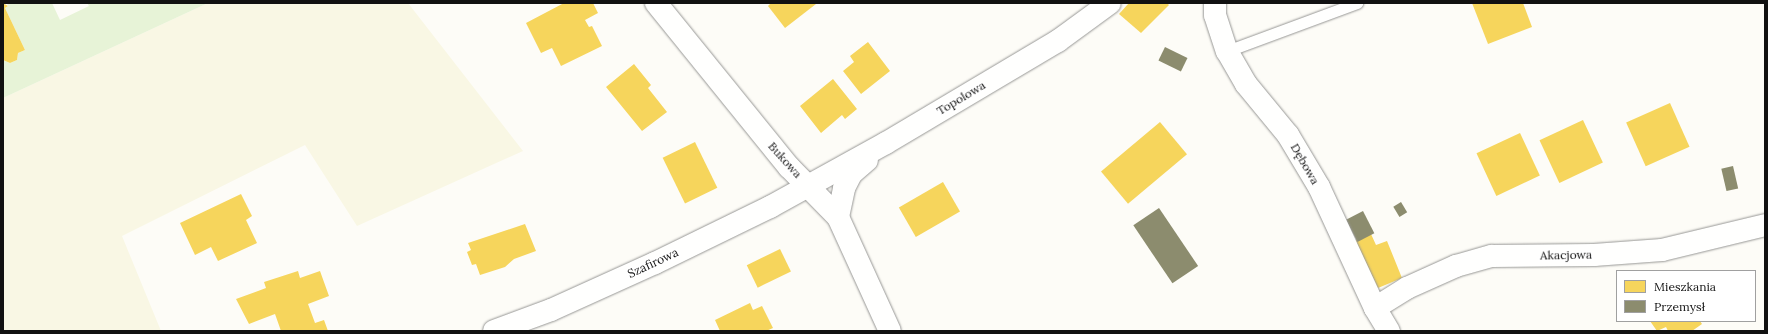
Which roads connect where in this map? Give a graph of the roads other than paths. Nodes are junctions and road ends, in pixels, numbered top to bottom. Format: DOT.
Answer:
graph roads {
  1 [pos="656,3"];
  2 [pos="1110,3"];
  3 [pos="1215,3"];
  4 [pos="1358,3"];
  5 [pos="1227,52"];
  6 [pos="886,143"];
  7 [pos="808,185"];
  8 [pos="838,217"];
  9 [pos="1765,225"];
  10 [pos="1375,308"];
  11 [pos="494,331"];
  12 [pos="890,331"];
  13 [pos="1389,331"];
  1 -- 7 [label="street, Bukowa"];
  2 -- 6 [label="street, Topolowa"];
  3 -- 5 [label="street, Dębowa"];
  4 -- 5 [label="lane"];
  5 -- 10 [label="street, Dębowa"];
  6 -- 7 [label="street, Topolowa"];
  6 -- 8 [label="street"];
  7 -- 8 [label="street, Bukowa"];
  7 -- 11 [label="street, Szafirowa"];
  8 -- 12 [label="street, Bukowa"];
  9 -- 10 [label="street, Akacjowa"];
  10 -- 13 [label="street, Dębowa"];
}
